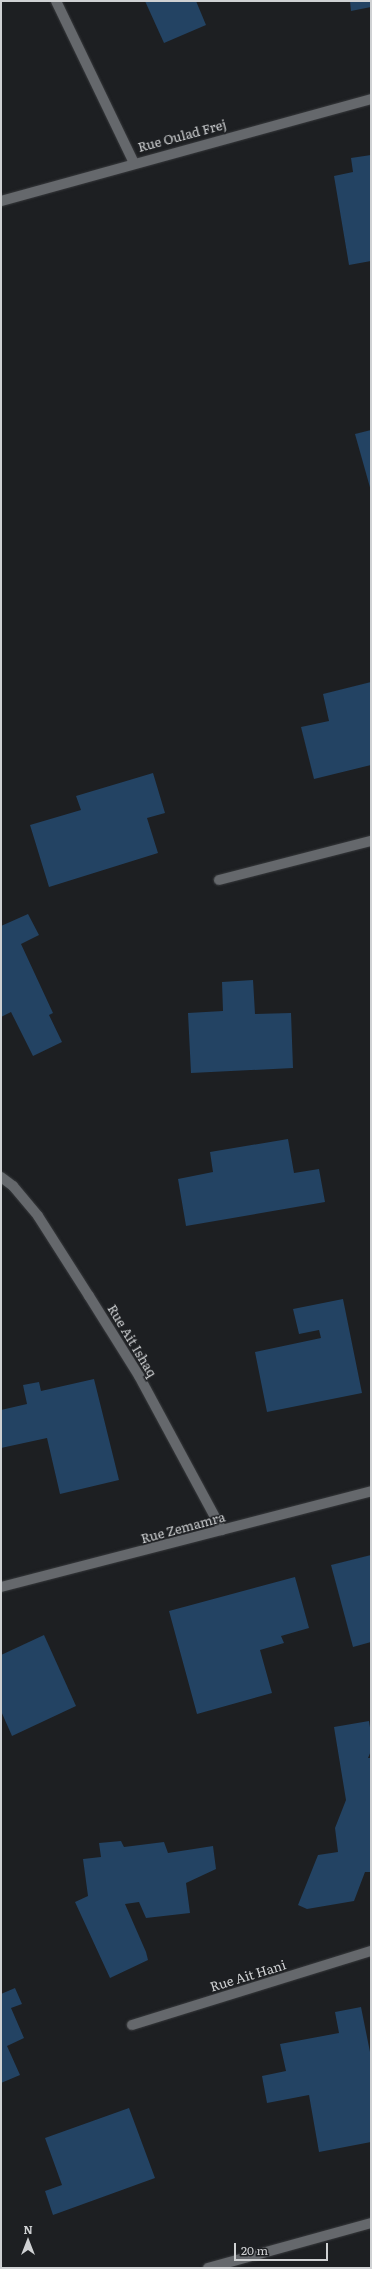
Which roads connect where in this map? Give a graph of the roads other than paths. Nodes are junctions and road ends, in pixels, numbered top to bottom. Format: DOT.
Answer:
graph roads {
  1 [pos="56,1"];
  2 [pos="371,99"];
  3 [pos="134,163"];
  4 [pos="1,201"];
  5 [pos="371,841"];
  6 [pos="219,880"];
  7 [pos="1,1177"];
  8 [pos="371,1491"];
  9 [pos="222,1530"];
  10 [pos="1,1587"];
  11 [pos="371,1951"];
  12 [pos="132,2026"];
  13 [pos="371,2223"];
  14 [pos="208,2268"];
  1 -- 3 [label="street"];
  2 -- 3 [label="street, Rue Oulad Frej"];
  3 -- 4 [label="street, Rue Oulad Frej"];
  5 -- 6 [label="street"];
  7 -- 9 [label="street, Rue Ait Ishaq"];
  8 -- 9 [label="street, Rue Zemamra"];
  9 -- 10 [label="street, Rue Zemamra"];
  11 -- 12 [label="street, Rue Ait Hani"];
  13 -- 14 [label="street"];
}
